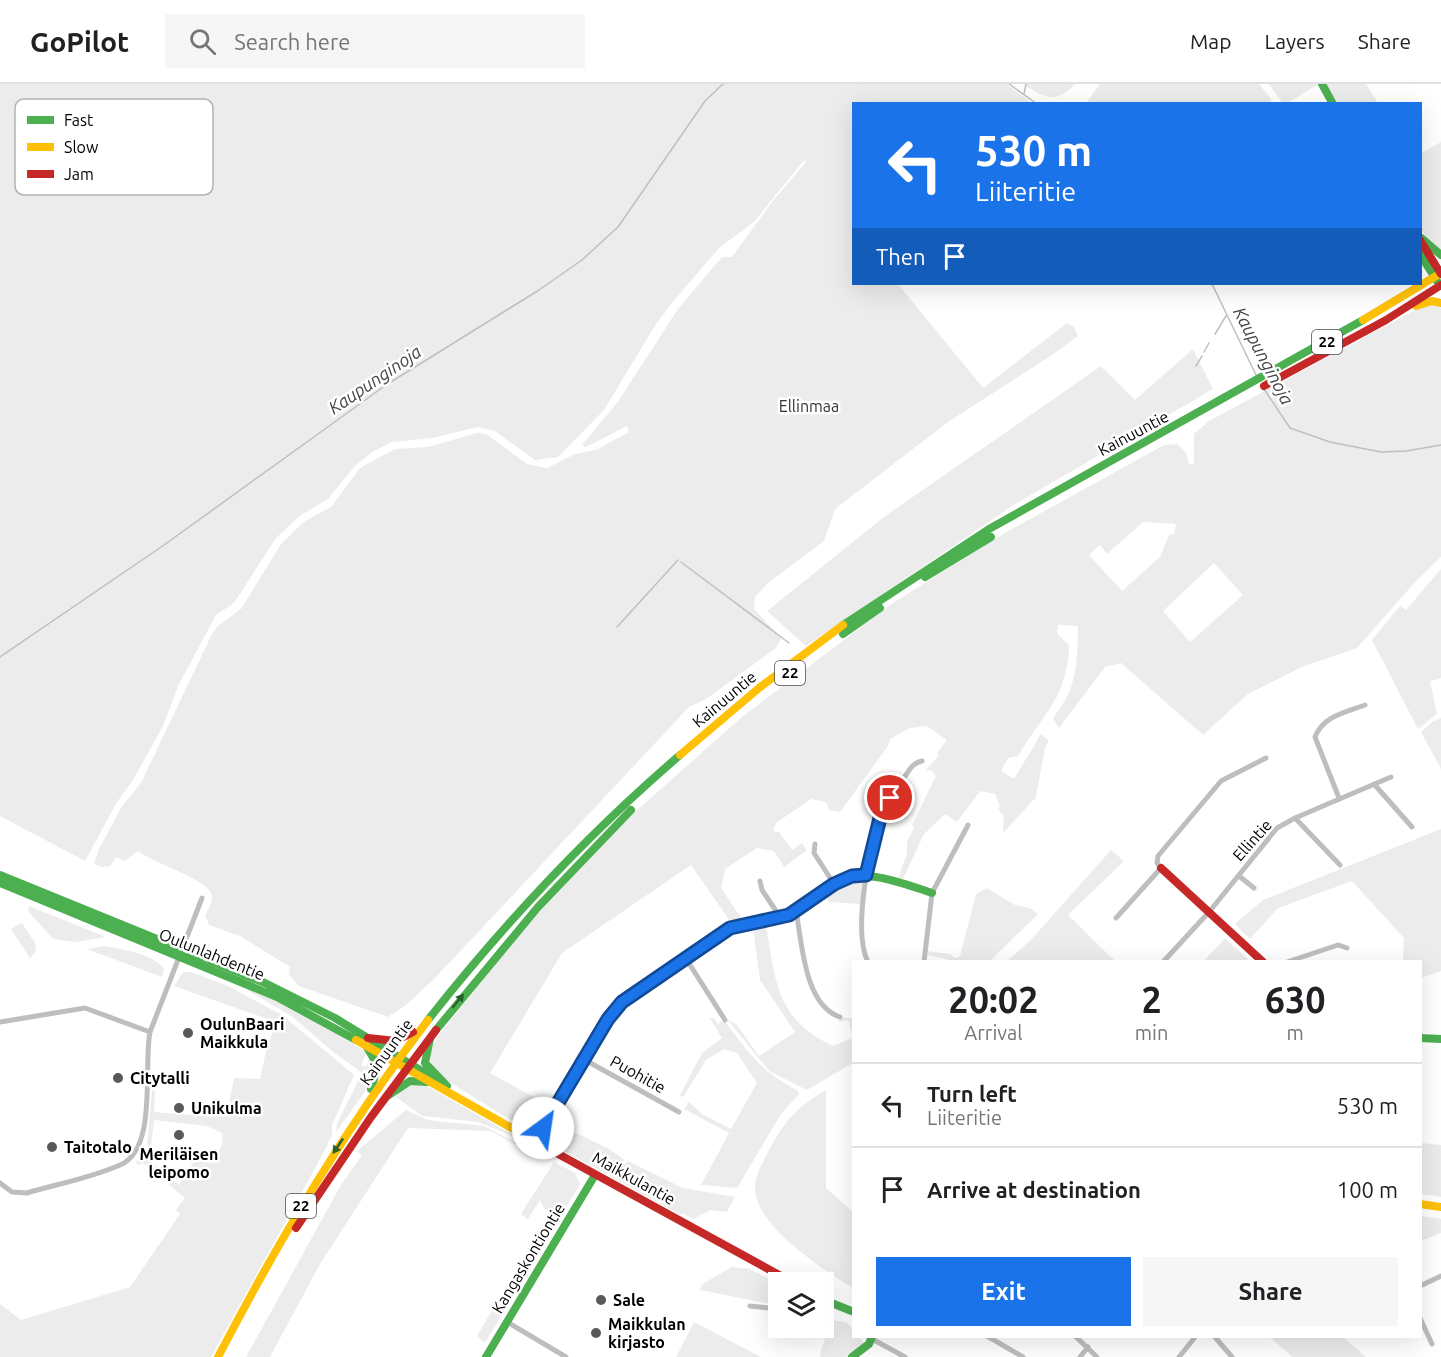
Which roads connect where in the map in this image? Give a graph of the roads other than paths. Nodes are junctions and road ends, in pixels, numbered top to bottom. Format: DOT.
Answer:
graph roads {
  1 [pos="1322,84"];
  2 [pos="1332,102"];
  3 [pos="1422,241"];
  4 [pos="1422,243"];
  5 [pos="1441,255"];
  6 [pos="1422,256"];
  7 [pos="1439,274"];
  8 [pos="1422,284"];
  9 [pos="1410,285"];
  10 [pos="1421,285"];
  11 [pos="1440,286"];
  12 [pos="1441,303"];
  13 [pos="1371,316"];
  14 [pos="1375,326"];
  15 [pos="1270,379"];
  16 [pos="1256,387"];
  17 [pos="1365,705"];
  18 [pos="1266,758"];
  19 [pos="922,761"];
  20 [pos="1391,777"];
  21 [pos="1374,784"];
  22 [pos="1339,798"];
  23 [pos="1296,818"];
  24 [pos="969,825"];
  25 [pos="1412,827"];
  26 [pos="815,844"];
  27 [pos="1340,865"];
  28 [pos="1161,868"];
  29 [pos="0,875"];
  30 [pos="866,875"];
  31 [pos="1239,876"];
  32 [pos="760,881"];
  33 [pos="0,883"];
  34 [pos="834,884"];
  35 [pos="1254,888"];
  36 [pos="932,892"];
  37 [pos="202,898"];
  38 [pos="796,911"];
  39 [pos="1209,912"];
  40 [pos="780,917"];
  41 [pos="1116,918"];
  42 [pos="1347,948"];
  43 [pos="179,952"];
  44 [pos="686,957"];
  45 [pos="868,960"];
  46 [pos="924,960"];
  47 [pos="1165,960"];
  48 [pos="1261,960"];
  49 [pos="1293,960"];
  50 [pos="840,1017"];
  51 [pos="725,1020"];
  52 [pos="0,1022"];
  53 [pos="423,1025"];
  54 [pos="434,1030"];
  55 [pos="150,1032"];
  56 [pos="1422,1038"];
  57 [pos="1441,1039"];
  58 [pos="366,1041"];
  59 [pos="585,1060"];
  60 [pos="402,1063"];
  61 [pos="427,1082"];
  62 [pos="447,1086"];
  63 [pos="461,1100"];
  64 [pos="378,1106"];
  65 [pos="679,1112"];
  66 [pos="358,1115"];
  67 [pos="535,1141"];
  68 [pos="595,1174"];
  69 [pos="0,1183"];
  70 [pos="1422,1204"];
  71 [pos="1441,1207"];
  72 [pos="774,1272"];
  73 [pos="1441,1276"];
  74 [pos="1422,1285"];
  75 [pos="834,1305"];
  76 [pos="750,1306"];
  77 [pos="768,1308"];
  78 [pos="852,1310"];
  79 [pos="507,1322"];
  80 [pos="1422,1322"];
  81 [pos="872,1338"];
  82 [pos="990,1338"];
  83 [pos="1077,1338"];
  84 [pos="1194,1338"];
  85 [pos="1216,1338"];
  86 [pos="1432,1344"];
  87 [pos="1088,1347"];
  88 [pos="218,1357"];
  89 [pos="225,1357"];
  90 [pos="486,1357"];
  91 [pos="566,1357"];
  92 [pos="852,1357"];
  93 [pos="905,1357"];
  94 [pos="1023,1357"];
  95 [pos="1080,1357"];
  96 [pos="1097,1357"];
  97 [pos="1179,1357"];
  98 [pos="1232,1357"];
  1 -- 2 [label="main road"];
  3 -- 5 [label="main road"];
  4 -- 7 [label="main road"];
  6 -- 7 [label="main road"];
  7 -- 8 [label="main road, Kainuuntie / 22"];
  7 -- 11 [label="main road"];
  9 -- 13 [label="main road"];
  10 -- 13 [label="main road, Kainuuntie / 22"];
  11 -- 14 [label="main road, Kainuuntie / 22"];
  12 -- 14 [label="main road"];
  13 -- 15 [label="main road, Kainuuntie / 22"];
  14 -- 15 [label="main road, Kainuuntie / 22"];
  15 -- 16 [label="main road, Kainuuntie / 22"];
  16 -- 53 [label="main road, Kainuuntie / 22"];
  54 -- 16 [label="main road, Kainuuntie / 22, one-way"];
  17 -- 22 [label="street"];
  18 -- 28 [label="street"];
  19 -- 30 [label="street"];
  20 -- 21 [label="street, Ellintie"];
  21 -- 22 [label="street, Ellintie"];
  21 -- 25 [label="street"];
  22 -- 23 [label="street, Ellintie"];
  23 -- 27 [label="street"];
  23 -- 31 [label="street, Ellintie"];
  24 -- 36 [label="street"];
  26 -- 34 [label="street"];
  28 -- 39 [label="main road"];
  28 -- 41 [label="street"];
  29 -- 43 [label="main road, Oulunlahdentie"];
  30 -- 34 [label="main road"];
  30 -- 36 [label="main road"];
  30 -- 45 [label="street"];
  31 -- 35 [label="street"];
  31 -- 39 [label="street, Ellintie"];
  32 -- 40 [label="street"];
  33 -- 43 [label="main road, Oulunlahdentie"];
  34 -- 38 [label="main road"];
  36 -- 46 [label="street"];
  37 -- 43 [label="street"];
  38 -- 40 [label="main road"];
  38 -- 50 [label="street"];
  39 -- 47 [label="street, Ellintie"];
  39 -- 48 [label="main road"];
  40 -- 44 [label="main road"];
  42 -- 49 [label="street"];
  43 -- 55 [label="street"];
  43 -- 58 [label="main road, Oulunlahdentie"];
  44 -- 51 [label="street"];
  44 -- 59 [label="main road"];
  52 -- 55 [label="street"];
  53 -- 58 [label="main road"];
  53 -- 60 [label="main road, Kainuuntie / 22"];
  54 -- 60 [label="main road, Kainuuntie / 22"];
  54 -- 62 [label="main road"];
  55 -- 69 [label="street"];
  56 -- 57 [label="main road"];
  58 -- 60 [label="main road, Oulunlahdentie"];
  58 -- 66 [label="main road"];
  59 -- 65 [label="street, Puohitie"];
  59 -- 67 [label="main road"];
  60 -- 61 [label="main road, Maikkulantie"];
  60 -- 62 [label="main road, Maikkulantie"];
  60 -- 64 [label="main road, Kainuuntie / 22"];
  60 -- 66 [label="main road, Kainuuntie / 22"];
  61 -- 63 [label="main road, Maikkulantie"];
  61 -- 64 [label="main road"];
  62 -- 63 [label="main road, Maikkulantie"];
  63 -- 67 [label="main road, Maikkulantie"];
  64 -- 89 [label="main road, Kainuuntie / 22"];
  66 -- 88 [label="main road, Kainuuntie / 22, one-way"];
  67 -- 68 [label="main road, Maikkulantie"];
  68 -- 72 [label="main road, Maikkulantie"];
  68 -- 79 [label="main road, Kangaskontiontie"];
  70 -- 71 [label="main road"];
  73 -- 74 [label="street"];
  75 -- 78 [label="main road"];
  76 -- 77 [label="street"];
  79 -- 90 [label="main road, Kangaskontiontie"];
  79 -- 91 [label="street"];
  80 -- 86 [label="street"];
  81 -- 92 [label="main road"];
  81 -- 93 [label="street"];
  82 -- 94 [label="street"];
  83 -- 87 [label="street"];
  84 -- 97 [label="street"];
  85 -- 98 [label="street"];
  87 -- 95 [label="street"];
  87 -- 96 [label="street"];
}
